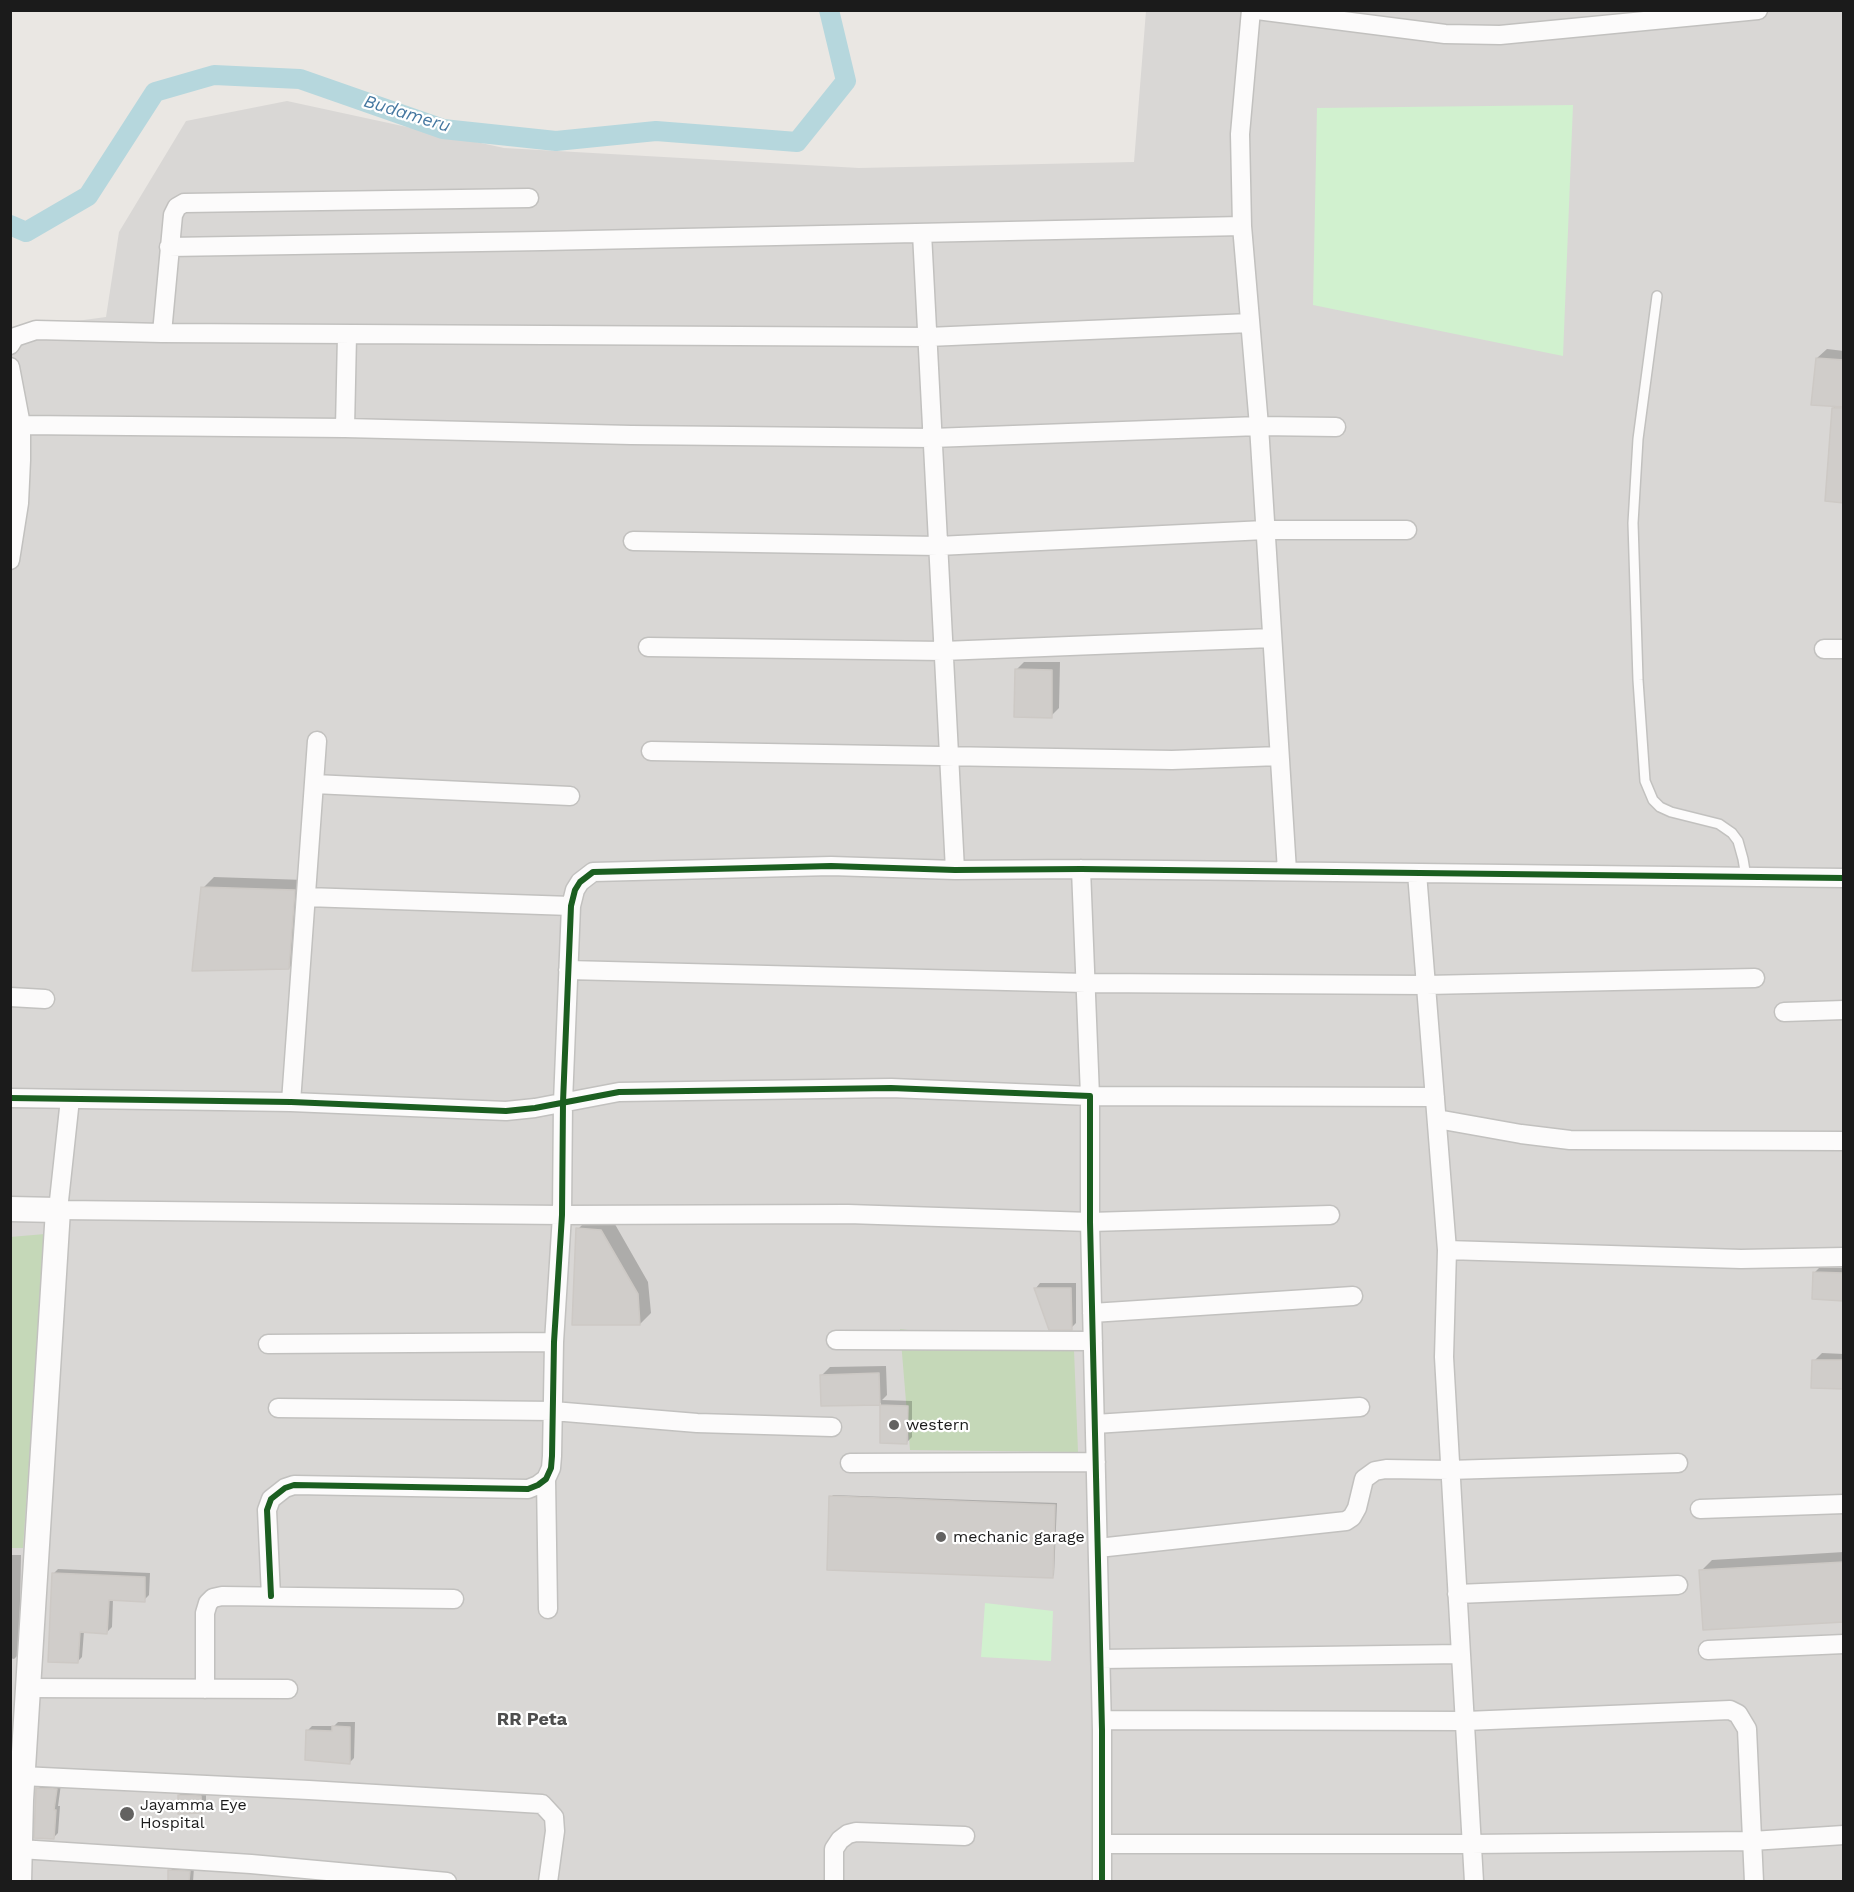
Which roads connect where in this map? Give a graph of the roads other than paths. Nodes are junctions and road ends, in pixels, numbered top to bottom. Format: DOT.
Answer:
graph roads {
  1 [pos="1251,10"];
  2 [pos="1257,10"];
  3 [pos="1758,10"];
  4 [pos="529,198"];
  5 [pos="1242,226"];
  6 [pos="922,233"];
  7 [pos="170,247"];
  8 [pos="1657,296"];
  9 [pos="1250,323"];
  10 [pos="162,333"];
  11 [pos="347,335"];
  12 [pos="927,337"];
  13 [pos="10,345"];
  14 [pos="10,367"];
  15 [pos="14,404"];
  16 [pos="21,425"];
  17 [pos="1259,426"];
  18 [pos="1335,427"];
  19 [pos="345,428"];
  20 [pos="933,438"];
  21 [pos="1265,530"];
  22 [pos="1407,530"];
  23 [pos="633,541"];
  24 [pos="938,546"];
  25 [pos="10,560"];
  26 [pos="1272,638"];
  27 [pos="648,647"];
  28 [pos="1824,649"];
  29 [pos="1844,649"];
  30 [pos="943,651"];
  31 [pos="317,741"];
  32 [pos="651,751"];
  33 [pos="949,756"];
  34 [pos="1280,756"];
  35 [pos="314,784"];
  36 [pos="570,796"];
  37 [pos="1081,869"];
  38 [pos="955,870"];
  39 [pos="1287,871"];
  40 [pos="1417,873"];
  41 [pos="1746,877"];
  42 [pos="1844,878"];
  43 [pos="306,897"];
  44 [pos="571,906"];
  45 [pos="568,970"];
  46 [pos="1755,978"];
  47 [pos="1086,983"];
  48 [pos="1426,985"];
  49 [pos="10,997"];
  50 [pos="45,999"];
  51 [pos="1844,1010"];
  52 [pos="1784,1012"];
  53 [pos="1090,1096"];
  54 [pos="1435,1097"];
  55 [pos="10,1098"];
  56 [pos="70,1099"];
  57 [pos="291,1102"];
  58 [pos="563,1102"];
  59 [pos="1437,1119"];
  60 [pos="1844,1141"];
  61 [pos="10,1209"];
  62 [pos="58,1210"];
  63 [pos="562,1215"];
  64 [pos="1330,1215"];
  65 [pos="1089,1222"];
  66 [pos="1447,1250"];
  67 [pos="1844,1257"];
  68 [pos="1353,1296"];
  69 [pos="1092,1313"];
  70 [pos="836,1340"];
  71 [pos="1093,1341"];
  72 [pos="554,1342"];
  73 [pos="268,1344"];
  74 [pos="1360,1407"];
  75 [pos="278,1408"];
  76 [pos="553,1411"];
  77 [pos="1095,1424"];
  78 [pos="832,1427"];
  79 [pos="1096,1462"];
  80 [pos="850,1463"];
  81 [pos="1678,1463"];
  82 [pos="1449,1470"];
  83 [pos="546,1479"];
  84 [pos="1844,1504"];
  85 [pos="1700,1509"];
  86 [pos="1098,1548"];
  87 [pos="1678,1585"];
  88 [pos="1457,1594"];
  89 [pos="271,1596"];
  90 [pos="454,1599"];
  91 [pos="548,1608"];
  92 [pos="1844,1644"];
  93 [pos="1708,1650"];
  94 [pos="1461,1654"];
  95 [pos="1101,1659"];
  96 [pos="28,1688"];
  97 [pos="205,1689"];
  98 [pos="288,1689"];
  99 [pos="1102,1720"];
  100 [pos="1466,1721"];
  101 [pos="22,1776"];
  102 [pos="1844,1835"];
  103 [pos="965,1836"];
  104 [pos="1752,1841"];
  105 [pos="1103,1844"];
  106 [pos="1472,1844"];
  107 [pos="20,1849"];
  108 [pos="19,1881"];
  109 [pos="447,1881"];
  110 [pos="548,1881"];
  111 [pos="834,1881"];
  112 [pos="1102,1881"];
  113 [pos="1474,1881"];
  114 [pos="1754,1881"];
  1 -- 5 [label="street"];
  2 -- 3 [label="street"];
  4 -- 7 [label="street"];
  5 -- 6 [label="street"];
  5 -- 9 [label="street"];
  6 -- 7 [label="street"];
  6 -- 12 [label="street"];
  7 -- 10 [label="street"];
  8 -- 41 [label="lane"];
  9 -- 12 [label="street"];
  9 -- 17 [label="street"];
  10 -- 11 [label="street"];
  10 -- 13 [label="street"];
  11 -- 12 [label="street"];
  11 -- 19 [label="street"];
  12 -- 20 [label="street"];
  14 -- 15 [label="street"];
  15 -- 16 [label="street"];
  16 -- 19 [label="street"];
  16 -- 25 [label="street"];
  17 -- 18 [label="street"];
  17 -- 20 [label="street"];
  17 -- 21 [label="street"];
  19 -- 20 [label="street"];
  20 -- 24 [label="street"];
  21 -- 22 [label="street"];
  21 -- 24 [label="street"];
  21 -- 26 [label="street"];
  23 -- 24 [label="street"];
  24 -- 30 [label="street"];
  26 -- 30 [label="street"];
  26 -- 34 [label="street"];
  27 -- 30 [label="street"];
  28 -- 29 [label="street"];
  30 -- 33 [label="street"];
  31 -- 35 [label="street"];
  32 -- 33 [label="street"];
  33 -- 34 [label="street"];
  33 -- 38 [label="street"];
  34 -- 39 [label="street"];
  35 -- 36 [label="street"];
  35 -- 43 [label="street"];
  37 -- 38 [label="street"];
  37 -- 39 [label="street"];
  37 -- 47 [label="street"];
  38 -- 44 [label="street"];
  39 -- 40 [label="street"];
  40 -- 41 [label="street"];
  40 -- 48 [label="street"];
  41 -- 42 [label="street"];
  43 -- 44 [label="street"];
  43 -- 57 [label="street"];
  44 -- 45 [label="street"];
  45 -- 47 [label="street"];
  45 -- 58 [label="street"];
  46 -- 48 [label="street"];
  47 -- 48 [label="street"];
  47 -- 53 [label="street"];
  48 -- 54 [label="street"];
  49 -- 50 [label="street"];
  51 -- 52 [label="street"];
  53 -- 54 [label="street"];
  53 -- 58 [label="street"];
  53 -- 65 [label="street"];
  54 -- 59 [label="street"];
  55 -- 56 [label="street"];
  56 -- 57 [label="street"];
  56 -- 62 [label="street"];
  57 -- 58 [label="street"];
  58 -- 63 [label="street"];
  59 -- 60 [label="street"];
  59 -- 66 [label="street"];
  61 -- 62 [label="street"];
  62 -- 63 [label="street"];
  62 -- 96 [label="street"];
  63 -- 65 [label="street"];
  63 -- 72 [label="street"];
  64 -- 65 [label="street"];
  65 -- 69 [label="street"];
  66 -- 67 [label="street"];
  66 -- 82 [label="street"];
  68 -- 69 [label="street"];
  69 -- 71 [label="street"];
  70 -- 71 [label="street"];
  71 -- 77 [label="street"];
  72 -- 73 [label="street"];
  72 -- 76 [label="street"];
  74 -- 77 [label="street"];
  75 -- 76 [label="street"];
  76 -- 78 [label="street"];
  76 -- 83 [label="street"];
  77 -- 79 [label="street"];
  79 -- 80 [label="street"];
  79 -- 86 [label="street"];
  81 -- 82 [label="street"];
  82 -- 86 [label="street"];
  82 -- 88 [label="street"];
  83 -- 89 [label="street"];
  83 -- 91 [label="street"];
  84 -- 85 [label="street"];
  86 -- 95 [label="street"];
  87 -- 88 [label="street"];
  88 -- 94 [label="street"];
  89 -- 90 [label="street"];
  89 -- 97 [label="street"];
  92 -- 93 [label="street"];
  94 -- 95 [label="street"];
  94 -- 100 [label="street"];
  95 -- 99 [label="street"];
  96 -- 97 [label="street"];
  96 -- 101 [label="street"];
  97 -- 98 [label="street"];
  99 -- 100 [label="street"];
  99 -- 105 [label="street"];
  100 -- 104 [label="street"];
  100 -- 106 [label="street"];
  101 -- 107 [label="street"];
  101 -- 110 [label="street"];
  102 -- 104 [label="street"];
  103 -- 111 [label="street"];
  104 -- 106 [label="street"];
  104 -- 114 [label="street"];
  105 -- 106 [label="street"];
  105 -- 112 [label="street"];
  106 -- 113 [label="street"];
  107 -- 108 [label="street"];
  107 -- 109 [label="street"];
}
